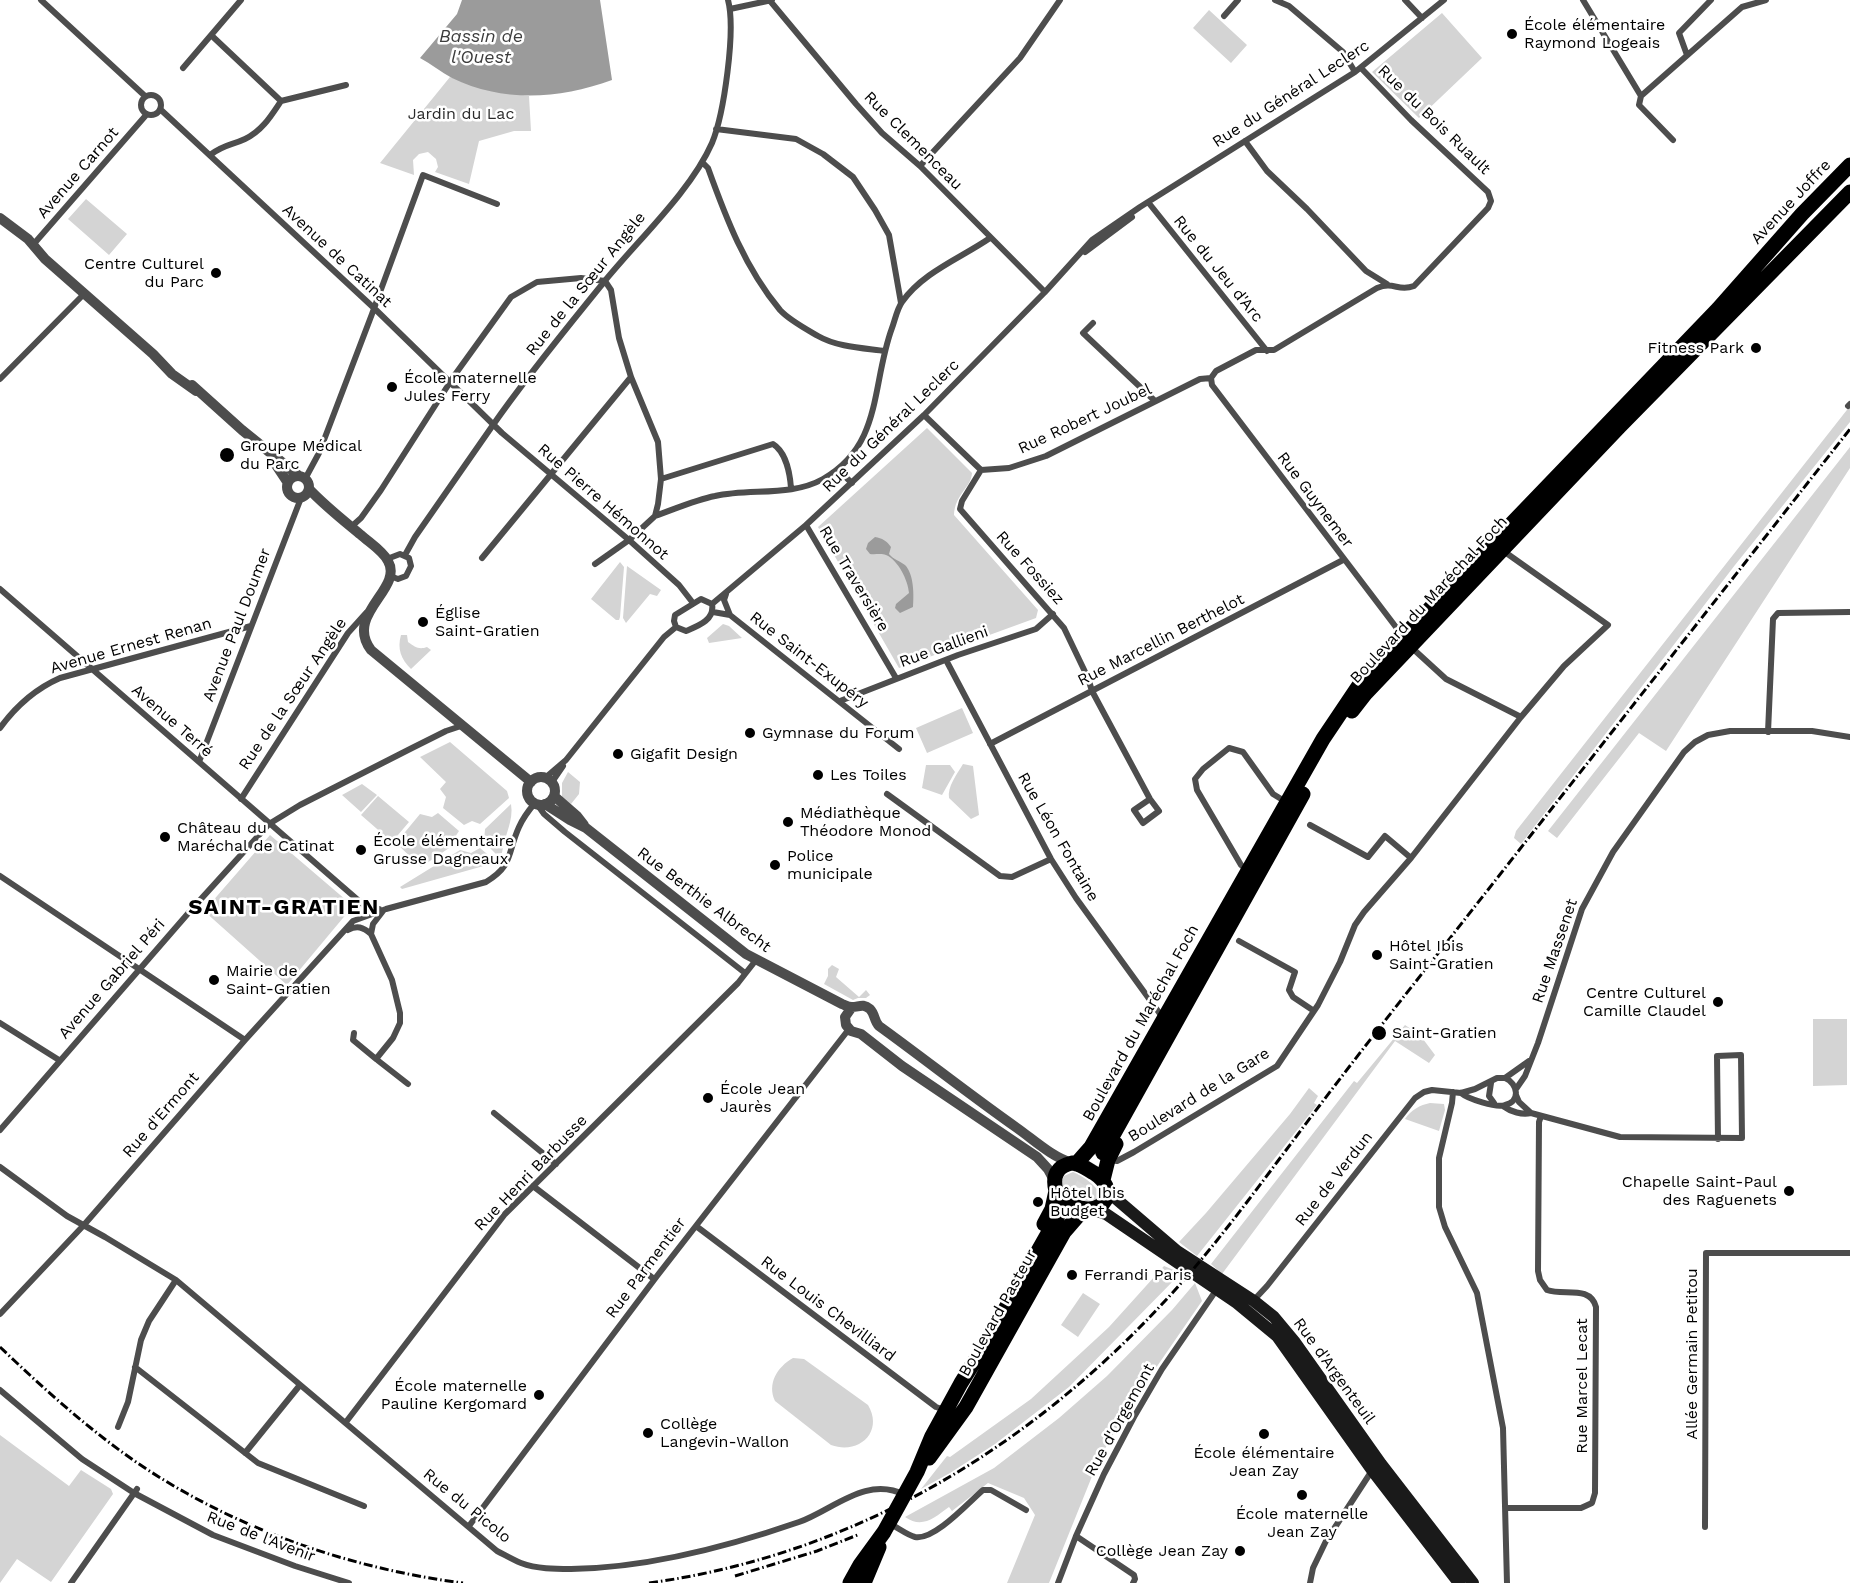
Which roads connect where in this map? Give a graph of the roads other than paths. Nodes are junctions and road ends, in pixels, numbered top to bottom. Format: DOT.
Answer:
graph roads {
  1 [pos="41,0"];
  2 [pos="242,0"];
  3 [pos="728,0"];
  4 [pos="1060,0"];
  5 [pos="1238,0"];
  6 [pos="1275,0"];
  7 [pos="1405,0"];
  8 [pos="1444,0"];
  9 [pos="1583,0"];
  10 [pos="1711,0"];
  11 [pos="1764,0"];
  12 [pos="772,1"];
  13 [pos="730,9"];
  14 [pos="1224,16"];
  15 [pos="1422,18"];
  16 [pos="212,35"];
  17 [pos="1687,55"];
  18 [pos="183,68"];
  19 [pos="1361,68"];
  20 [pos="1355,72"];
  21 [pos="346,85"];
  22 [pos="145,96"];
  23 [pos="1641,96"];
  24 [pos="281,101"];
  25 [pos="160,109"];
  26 [pos="147,114"];
  27 [pos="716,129"];
  28 [pos="1673,140"];
  29 [pos="1245,141"];
  30 [pos="210,155"];
  31 [pos="702,162"];
  32 [pos="1850,165"];
  33 [pos="920,166"];
  34 [pos="1850,173"];
  35 [pos="1850,184"];
  36 [pos="1850,192"];
  37 [pos="1148,202"];
  38 [pos="497,204"];
  39 [pos="0,218"];
  40 [pos="990,238"];
  41 [pos="32,247"];
  42 [pos="1764,269"];
  43 [pos="605,281"];
  44 [pos="1387,284"];
  45 [pos="1045,292"];
  46 [pos="84,294"];
  47 [pos="901,303"];
  48 [pos="375,309"];
  49 [pos="1721,315"];
  50 [pos="1093,323"];
  51 [pos="885,351"];
  52 [pos="1267,351"];
  53 [pos="631,377"];
  54 [pos="1210,378"];
  55 [pos="0,379"];
  56 [pos="450,383"];
  57 [pos="1155,401"];
  58 [pos="924,415"];
  59 [pos="493,425"];
  60 [pos="243,430"];
  61 [pos="838,470"];
  62 [pos="981,470"];
  63 [pos="552,475"];
  64 [pos="661,479"];
  65 [pos="288,483"];
  66 [pos="852,483"];
  67 [pos="304,485"];
  68 [pos="791,488"];
  69 [pos="655,516"];
  70 [pos="806,525"];
  71 [pos="351,527"];
  72 [pos="629,540"];
  73 [pos="1501,550"];
  74 [pos="405,555"];
  75 [pos="482,558"];
  76 [pos="387,559"];
  77 [pos="1343,560"];
  78 [pos="595,564"];
  79 [pos="390,576"];
  80 [pos="0,590"];
  81 [pos="727,591"];
  82 [pos="693,603"];
  83 [pos="712,604"];
  84 [pos="370,609"];
  85 [pos="713,612"];
  86 [pos="1850,612"];
  87 [pos="1053,614"];
  88 [pos="730,615"];
  89 [pos="251,626"];
  90 [pos="676,627"];
  91 [pos="1406,641"];
  92 [pos="946,660"];
  93 [pos="92,669"];
  94 [pos="896,678"];
  95 [pos="1092,691"];
  96 [pos="840,701"];
  97 [pos="1521,717"];
  98 [pos="3,718"];
  99 [pos="464,725"];
  100 [pos="0,728"];
  101 [pos="1768,732"];
  102 [pos="1850,737"];
  103 [pos="990,744"];
  104 [pos="899,749"];
  105 [pos="199,762"];
  106 [pos="549,780"];
  107 [pos="531,782"];
  108 [pos="887,794"];
  109 [pos="241,799"];
  110 [pos="1150,799"];
  111 [pos="543,802"];
  112 [pos="1287,802"];
  113 [pos="269,824"];
  114 [pos="1310,825"];
  115 [pos="1411,858"];
  116 [pos="1051,859"];
  117 [pos="1255,870"];
  118 [pos="0,876"];
  119 [pos="1232,898"];
  120 [pos="386,909"];
  121 [pos="342,934"];
  122 [pos="371,934"];
  123 [pos="1239,941"];
  124 [pos="756,960"];
  125 [pos="140,969"];
  126 [pos="745,974"];
  127 [pos="847,1008"];
  128 [pos="1314,1011"];
  129 [pos="1163,1018"];
  130 [pos="874,1021"];
  131 [pos="0,1023"];
  132 [pos="849,1029"];
  133 [pos="354,1034"];
  134 [pos="861,1034"];
  135 [pos="245,1040"];
  136 [pos="376,1059"];
  137 [pos="59,1060"];
  138 [pos="1530,1061"];
  139 [pos="930,1063"];
  140 [pos="1505,1078"];
  141 [pos="1491,1083"];
  142 [pos="408,1084"];
  143 [pos="1453,1092"];
  144 [pos="1516,1092"];
  145 [pos="1461,1093"];
  146 [pos="949,1098"];
  147 [pos="1494,1103"];
  148 [pos="1503,1106"];
  149 [pos="494,1113"];
  150 [pos="1531,1113"];
  151 [pos="1541,1116"];
  152 [pos="0,1130"];
  153 [pos="1718,1138"];
  154 [pos="1104,1155"];
  155 [pos="1074,1163"];
  156 [pos="556,1164"];
  157 [pos="0,1167"];
  158 [pos="1105,1185"];
  159 [pos="533,1186"];
  160 [pos="1055,1186"];
  161 [pos="1088,1209"];
  162 [pos="83,1226"];
  163 [pos="696,1226"];
  164 [pos="1850,1253"];
  165 [pos="654,1279"];
  166 [pos="176,1280"];
  167 [pos="1218,1283"];
  168 [pos="1254,1301"];
  169 [pos="1237,1303"];
  170 [pos="0,1314"];
  171 [pos="135,1367"];
  172 [pos="964,1378"];
  173 [pos="300,1385"];
  174 [pos="0,1390"];
  175 [pos="946,1410"];
  176 [pos="346,1422"];
  177 [pos="118,1427"];
  178 [pos="946,1436"];
  179 [pos="245,1453"];
  180 [pos="1376,1467"];
  181 [pos="917,1472"];
  182 [pos="136,1491"];
  183 [pos="905,1495"];
  184 [pos="364,1506"];
  185 [pos="1506,1508"];
  186 [pos="1026,1510"];
  187 [pos="469,1526"];
  188 [pos="1705,1527"];
  189 [pos="887,1528"];
  190 [pos="1076,1536"];
  191 [pos="71,1583"];
  192 [pos="349,1583"];
  193 [pos="850,1583"];
  194 [pos="864,1583"];
  195 [pos="1058,1583"];
  196 [pos="1133,1583"];
  197 [pos="1310,1583"];
  198 [pos="1459,1583"];
  199 [pos="1473,1583"];
  200 [pos="1507,1583"];
  1 -- 22 [label="street, Avenue de Catinat"];
  2 -- 16 [label="street"];
  3 -- 13 [label="street, Rue de la Sœur Angèle"];
  4 -- 33 [label="street"];
  5 -- 14 [label="street"];
  6 -- 20 [label="street"];
  7 -- 15 [label="street"];
  8 -- 15 [label="street, Rue du Général Leclerc"];
  9 -- 23 [label="street"];
  10 -- 17 [label="street"];
  11 -- 17 [label="street"];
  12 -- 13 [label="street"];
  12 -- 33 [label="street, Rue Clemenceau"];
  13 -- 27 [label="street, Rue de la Sœur Angèle"];
  15 -- 19 [label="street, Rue du Général Leclerc"];
  16 -- 18 [label="street"];
  16 -- 24 [label="street"];
  17 -- 23 [label="street"];
  19 -- 20 [label="street, Rue du Général Leclerc"];
  19 -- 44 [label="street, Rue du Bois Ruault"];
  20 -- 29 [label="street, Rue du Général Leclerc"];
  21 -- 24 [label="street"];
  22 -- 25 [label="street, Avenue de Catinat"];
  22 -- 26 [label="street"];
  23 -- 28 [label="street"];
  24 -- 30 [label="street"];
  25 -- 26 [label="street"];
  25 -- 30 [label="street, Avenue de Catinat"];
  26 -- 41 [label="street, Avenue Carnot"];
  27 -- 31 [label="street, Rue de la Sœur Angèle"];
  27 -- 47 [label="street"];
  29 -- 37 [label="street, Rue du Général Leclerc"];
  29 -- 44 [label="street"];
  30 -- 48 [label="street, Avenue de Catinat"];
  31 -- 43 [label="street, Rue de la Sœur Angèle"];
  31 -- 51 [label="street"];
  32 -- 42 [label="main road, Avenue Joffre"];
  33 -- 40 [label="street, Rue Clemenceau"];
  34 -- 42 [label="main road, Avenue Joffre"];
  35 -- 42 [label="main road, Avenue Joffre"];
  36 -- 42 [label="main road, Avenue Joffre"];
  37 -- 45 [label="street, Rue du Général Leclerc"];
  37 -- 52 [label="street, Rue du Jeu d'Arc"];
  38 -- 48 [label="street, Avenue Paul Doumer"];
  39 -- 41 [label="street"];
  40 -- 45 [label="street, Rue Clemenceau"];
  40 -- 47 [label="street"];
  41 -- 46 [label="street"];
  42 -- 49 [label="main road, Avenue Joffre"];
  43 -- 53 [label="street"];
  43 -- 56 [label="street"];
  43 -- 59 [label="street, Rue de la Sœur Angèle"];
  44 -- 52 [label="street, Rue Robert Joubel"];
  45 -- 58 [label="street, Rue du Général Leclerc"];
  46 -- 55 [label="street"];
  46 -- 60 [label="street"];
  47 -- 51 [label="street"];
  48 -- 56 [label="street, Avenue de Catinat"];
  48 -- 67 [label="street, Avenue Paul Doumer"];
  49 -- 73 [label="main road, Boulevard du Maréchal Foch"];
  49 -- 91 [label="main road, Boulevard du Maréchal Foch"];
  50 -- 57 [label="street"];
  51 -- 61 [label="street"];
  52 -- 54 [label="street, Rue Robert Joubel"];
  53 -- 63 [label="street"];
  53 -- 64 [label="street"];
  54 -- 57 [label="street, Rue Robert Joubel"];
  54 -- 77 [label="street, Rue Guynemer"];
  56 -- 59 [label="street, Avenue de Catinat"];
  56 -- 71 [label="street"];
  57 -- 62 [label="street, Rue Robert Joubel"];
  58 -- 62 [label="street"];
  58 -- 66 [label="street, Rue du Général Leclerc"];
  59 -- 63 [label="street, Rue Pierre Hémonnot"];
  59 -- 74 [label="street, Rue de la Sœur Angèle"];
  60 -- 65 [label="street"];
  60 -- 67 [label="street"];
  61 -- 66 [label="street"];
  61 -- 68 [label="street"];
  62 -- 87 [label="street, Rue Fossiez"];
  63 -- 72 [label="street, Rue Pierre Hémonnot"];
  63 -- 75 [label="street"];
  64 -- 68 [label="street"];
  64 -- 69 [label="street"];
  65 -- 67 [label="street"];
  65 -- 67 [label="street"];
  66 -- 70 [label="street, Rue du Général Leclerc"];
  67 -- 71 [label="street"];
  67 -- 89 [label="street, Avenue Paul Doumer"];
  68 -- 69 [label="street"];
  69 -- 72 [label="street"];
  70 -- 81 [label="street, Rue du Général Leclerc"];
  70 -- 94 [label="street, Rue Traversière"];
  71 -- 76 [label="street"];
  72 -- 78 [label="street"];
  72 -- 82 [label="street, Rue Pierre Hémonnot"];
  73 -- 91 [label="main road, Boulevard du Maréchal Foch"];
  73 -- 97 [label="street, Boulevard de la Gare"];
  74 -- 76 [label="street"];
  74 -- 79 [label="street"];
  76 -- 79 [label="street"];
  77 -- 91 [label="street, Rue Guynemer"];
  77 -- 95 [label="street, Rue Marcellin Berthelot"];
  79 -- 84 [label="street, Rue de la Sœur Angèle"];
  80 -- 93 [label="street, Avenue Terré"];
  81 -- 83 [label="street, Rue du Général Leclerc"];
  81 -- 88 [label="street, Rue Saint-Exupéry"];
  82 -- 83 [label="street"];
  82 -- 90 [label="street"];
  83 -- 85 [label="street"];
  84 -- 99 [label="street"];
  84 -- 109 [label="street, Rue de la Sœur Angèle"];
  85 -- 88 [label="street, Rue Saint-Exupéry"];
  85 -- 90 [label="street"];
  86 -- 101 [label="street"];
  87 -- 92 [label="street, Rue Gallieni"];
  87 -- 95 [label="street, Rue Fossiez"];
  88 -- 96 [label="street, Rue Saint-Exupéry"];
  89 -- 93 [label="street, Avenue Ernest Renan"];
  89 -- 105 [label="street, Avenue Paul Doumer"];
  90 -- 106 [label="street"];
  91 -- 97 [label="street, Rue Guynemer"];
  91 -- 112 [label="main road, Boulevard du Maréchal Foch"];
  91 -- 117 [label="main road, Boulevard du Maréchal Foch"];
  92 -- 94 [label="street, Rue Gallieni"];
  92 -- 103 [label="street, Rue Léon Fontaine"];
  93 -- 98 [label="street, Avenue Ernest Renan"];
  93 -- 105 [label="street, Avenue Terré"];
  94 -- 96 [label="street, Rue Gallieni"];
  95 -- 103 [label="street, Rue Marcellin Berthelot"];
  95 -- 110 [label="street, Rue Fossiez"];
  96 -- 104 [label="street, Rue Saint-Exupéry"];
  97 -- 115 [label="street, Boulevard de la Gare"];
  98 -- 100 [label="street, Avenue Ernest Renan"];
  99 -- 107 [label="street"];
  99 -- 113 [label="street, Avenue Gabriel Péri"];
  101 -- 102 [label="street, Rue Massenet"];
  101 -- 138 [label="street, Rue Massenet"];
  103 -- 116 [label="street, Rue Léon Fontaine"];
  105 -- 109 [label="street, Avenue Terré"];
  106 -- 107 [label="street"];
  106 -- 111 [label="street"];
  107 -- 111 [label="street"];
  108 -- 116 [label="street"];
  109 -- 113 [label="street, Avenue Terré"];
  111 -- 120 [label="street, Rue d'Ermont"];
  111 -- 124 [label="street, Rue Berthie Albrecht"];
  111 -- 126 [label="street, Rue Berthie Albrecht"];
  112 -- 117 [label="main road, Boulevard du Maréchal Foch"];
  112 -- 117 [label="street"];
  113 -- 120 [label="street, Avenue Terré"];
  113 -- 125 [label="street, Avenue Gabriel Péri"];
  114 -- 115 [label="street"];
  115 -- 128 [label="street, Boulevard de la Gare"];
  116 -- 129 [label="street, Rue Léon Fontaine"];
  117 -- 119 [label="main road, Boulevard du Maréchal Foch"];
  117 -- 154 [label="main road, Boulevard du Maréchal Foch"];
  118 -- 125 [label="street"];
  119 -- 129 [label="main road, Boulevard du Maréchal Foch"];
  119 -- 154 [label="main road, Boulevard du Maréchal Foch"];
  120 -- 121 [label="street, Rue d'Ermont"];
  120 -- 122 [label="street"];
  121 -- 122 [label="street"];
  121 -- 135 [label="street, Rue d'Ermont"];
  122 -- 136 [label="street"];
  123 -- 128 [label="street"];
  124 -- 126 [label="street, Rue Henri Barbusse"];
  124 -- 127 [label="street, Rue Berthie Albrecht"];
  125 -- 135 [label="street"];
  125 -- 137 [label="street, Avenue Gabriel Péri"];
  126 -- 156 [label="street, Rue Henri Barbusse"];
  127 -- 130 [label="street, Rue Berthie Albrecht"];
  127 -- 132 [label="street"];
  128 -- 154 [label="street, Boulevard de la Gare"];
  129 -- 155 [label="main road, Boulevard du Maréchal Foch"];
  130 -- 134 [label="street"];
  130 -- 139 [label="street, Rue Berthie Albrecht"];
  131 -- 137 [label="street"];
  132 -- 134 [label="street, Rue Berthie Albrecht"];
  132 -- 163 [label="street, Rue Parmentier"];
  133 -- 136 [label="street"];
  134 -- 146 [label="street, Rue Berthie Albrecht"];
  135 -- 162 [label="street, Rue d'Ermont"];
  136 -- 142 [label="street"];
  137 -- 152 [label="street, Avenue Gabriel Péri"];
  138 -- 140 [label="street"];
  138 -- 144 [label="street, Rue Massenet"];
  139 -- 146 [label="street, Rue Berthie Albrecht"];
  139 -- 155 [label="street, Rue Berthie Albrecht"];
  140 -- 141 [label="street"];
  140 -- 144 [label="street"];
  141 -- 145 [label="street"];
  141 -- 147 [label="street"];
  143 -- 145 [label="street, Rue de Verdun"];
  143 -- 168 [label="street, Rue de Verdun"];
  143 -- 185 [label="street"];
  144 -- 148 [label="street"];
  144 -- 150 [label="street"];
  145 -- 147 [label="street"];
  146 -- 160 [label="street, Rue Berthie Albrecht"];
  147 -- 148 [label="street"];
  148 -- 150 [label="street"];
  149 -- 156 [label="street"];
  150 -- 151 [label="street"];
  151 -- 153 [label="street"];
  151 -- 185 [label="street, Rue Marcel Lecat"];
  153 -- 153 [label="street"];
  154 -- 158 [label="main road, Boulevard du Maréchal Foch"];
  155 -- 158 [label="main road"];
  155 -- 160 [label="main road"];
  156 -- 159 [label="street, Rue Henri Barbusse"];
  157 -- 162 [label="street, Rue du Picolo"];
  158 -- 161 [label="main road"];
  158 -- 167 [label="main road, Rue d'Argenteuil"];
  159 -- 165 [label="street"];
  159 -- 176 [label="street, Rue Henri Barbusse"];
  160 -- 161 [label="main road"];
  160 -- 172 [label="main road, Boulevard Pasteur"];
  161 -- 167 [label="main road, Rue d'Argenteuil"];
  161 -- 178 [label="main road, Boulevard Pasteur"];
  162 -- 166 [label="street, Rue du Picolo"];
  162 -- 170 [label="street, Rue d'Ermont"];
  163 -- 165 [label="street, Rue Parmentier"];
  163 -- 175 [label="street, Rue Louis Chevilliard"];
  164 -- 188 [label="street, Allée Germain Petitou"];
  165 -- 187 [label="street, Rue Parmentier"];
  166 -- 171 [label="street"];
  166 -- 173 [label="street, Rue du Picolo"];
  167 -- 168 [label="main road, Rue d'Argenteuil"];
  167 -- 169 [label="main road, Rue d'Argenteuil"];
  167 -- 190 [label="street, Rue d'Orgemont"];
  168 -- 169 [label="street"];
  168 -- 180 [label="main road, Rue d'Argenteuil"];
  169 -- 180 [label="main road, Rue d'Argenteuil"];
  171 -- 177 [label="street"];
  171 -- 179 [label="street"];
  172 -- 175 [label="main road, Boulevard Pasteur"];
  172 -- 178 [label="main road, Boulevard Pasteur"];
  173 -- 176 [label="street, Rue du Picolo"];
  173 -- 179 [label="street"];
  174 -- 182 [label="street, Rue de l'Avenir"];
  175 -- 181 [label="main road, Boulevard Pasteur"];
  176 -- 187 [label="street, Rue du Picolo"];
  178 -- 181 [label="main road, Boulevard Pasteur"];
  179 -- 184 [label="street"];
  180 -- 197 [label="street"];
  180 -- 198 [label="main road, Rue d'Argenteuil"];
  180 -- 199 [label="main road, Rue d'Argenteuil"];
  181 -- 183 [label="main road, Boulevard Pasteur"];
  182 -- 191 [label="street"];
  182 -- 192 [label="street, Rue de l'Avenir"];
  183 -- 187 [label="street, Rue du Picolo"];
  183 -- 189 [label="main road, Boulevard Pasteur"];
  185 -- 200 [label="street"];
  186 -- 189 [label="street"];
  189 -- 193 [label="main road, Boulevard Pasteur"];
  189 -- 194 [label="main road, Boulevard Pasteur"];
  190 -- 195 [label="street, Rue d'Orgemont"];
  190 -- 196 [label="street"];
}
